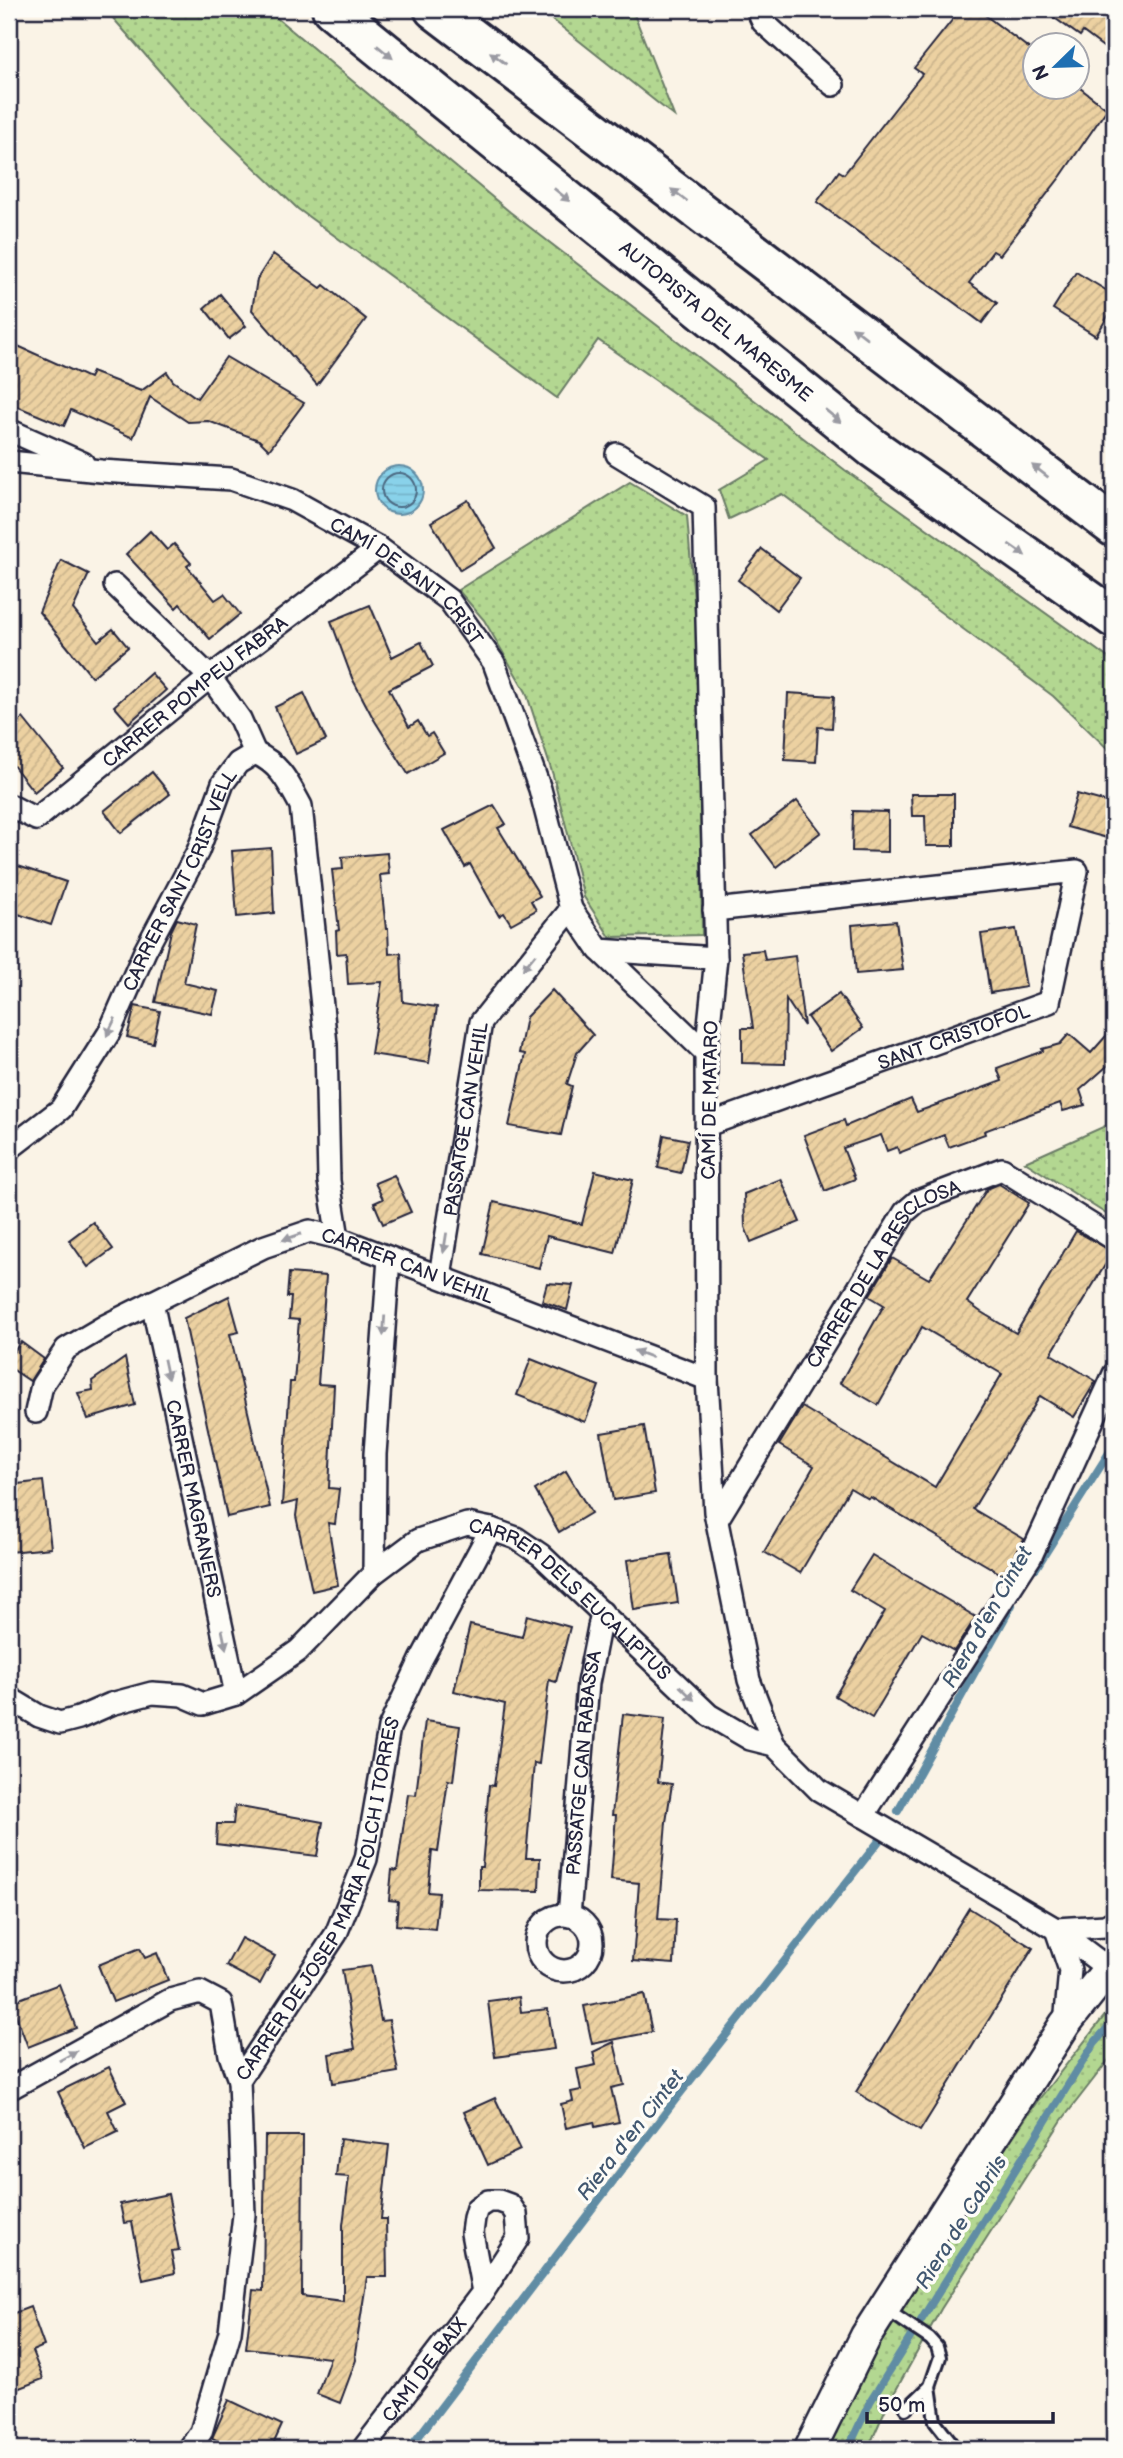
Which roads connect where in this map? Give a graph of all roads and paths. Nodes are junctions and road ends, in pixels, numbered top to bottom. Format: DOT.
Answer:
graph roads {
  1 [pos="332,9"];
  2 [pos="434,9"];
  3 [pos="757,9"];
  4 [pos="833,85"];
  5 [pos="9,430"];
  6 [pos="617,454"];
  7 [pos="9,462"];
  8 [pos="101,471"];
  9 [pos="1114,527"];
  10 [pos="379,548"];
  11 [pos="116,585"];
  12 [pos="1114,618"];
  13 [pos="210,677"];
  14 [pos="255,753"];
  15 [pos="9,805"];
  16 [pos="571,909"];
  17 [pos="714,910"];
  18 [pos="599,950"];
  19 [pos="716,958"];
  20 [pos="706,1053"];
  21 [pos="707,1125"];
  22 [pos="9,1149"];
  23 [pos="338,1238"];
  24 [pos="1114,1239"];
  25 [pos="389,1258"];
  26 [pos="440,1276"];
  27 [pos="152,1302"];
  28 [pos="1114,1374"];
  29 [pos="707,1378"];
  30 [pos="36,1412"];
  31 [pos="717,1520"];
  32 [pos="492,1529"];
  33 [pos="374,1573"];
  34 [pos="602,1612"];
  35 [pos="236,1694"];
  36 [pos="9,1698"];
  37 [pos="774,1745"];
  38 [pos="863,1816"];
  39 [pos="569,1916"];
  40 [pos="1114,1921"];
  41 [pos="1056,1929"];
  42 [pos="1112,1965"];
  43 [pos="1065,2024"];
  44 [pos="239,2080"];
  45 [pos="9,2089"];
  46 [pos="483,2292"];
  47 [pos="884,2308"];
  48 [pos="930,2386"];
  49 [pos="906,2409"];
  50 [pos="189,2449"];
  51 [pos="363,2449"];
  52 [pos="810,2449"];
  53 [pos="957,2449"];
  1 -- 12 [label="highway, AUTOPISTA DEL MARESME, one-way"];
  9 -- 2 [label="highway, one-way"];
  3 -- 4 [label="street"];
  5 -- 8 [label="street"];
  6 -- 17 [label="street, CAMÍ DE MATARO"];
  7 -- 8 [label="street, CAMÍ DE SANT CRIST"];
  8 -- 10 [label="street, CAMÍ DE SANT CRIST"];
  10 -- 13 [label="street, CARRER POMPEU FABRA"];
  10 -- 16 [label="street, CAMÍ DE SANT CRIST"];
  11 -- 13 [label="street"];
  13 -- 14 [label="street"];
  13 -- 15 [label="street, CARRER POMPEU FABRA"];
  14 -- 22 [label="street, CARRER SANT CRIST VELL, one-way"];
  14 -- 23 [label="street, CARRER SANT CRIST VELL"];
  16 -- 18 [label="street, CAMÍ DE SANT CRIST"];
  16 -- 26 [label="street, PASSATGE CAN VEHIL, one-way"];
  17 -- 19 [label="street, CAMÍ DE MATARO"];
  17 -- 21 [label="street, SANT CRISTOFOL"];
  18 -- 19 [label="street"];
  18 -- 20 [label="street, CAMÍ DE SANT CRIST"];
  19 -- 20 [label="street, CAMÍ DE MATARO"];
  20 -- 21 [label="street, CAMÍ DE MATARO"];
  21 -- 29 [label="street, CAMÍ DE MATARO"];
  23 -- 25 [label="street, CARRER CAN VEHIL"];
  23 -- 27 [label="street, CARRER CAN VEHIL, one-way"];
  24 -- 31 [label="street, CARRER DE LA RESCLOSA"];
  25 -- 26 [label="street, CARRER CAN VEHIL"];
  25 -- 33 [label="street, one-way"];
  29 -- 26 [label="street, CARRER CAN VEHIL, one-way"];
  27 -- 30 [label="street, CARRER CAN VEHIL"];
  27 -- 35 [label="street, CARRER MAGRANERS, one-way"];
  28 -- 38 [label="street"];
  29 -- 31 [label="street, CAMÍ DE MATARO"];
  31 -- 37 [label="street, CAMÍ DE MATARO"];
  32 -- 33 [label="street, CARRER DELS EUCALIPTUS"];
  32 -- 34 [label="street, CARRER DELS EUCALIPTUS"];
  32 -- 44 [label="street, CARRER DE JOSEP MARIA FOLCH I TORRES"];
  33 -- 35 [label="street, CARRER DELS EUCALIPTUS"];
  34 -- 37 [label="street, CARRER DELS EUCALIPTUS, one-way"];
  34 -- 39 [label="street, PASSATGE CAN RABASSA"];
  35 -- 36 [label="street, CARRER DELS EUCALIPTUS"];
  37 -- 38 [label="street, CARRER DELS EUCALIPTUS"];
  38 -- 41 [label="street, CARRER DELS EUCALIPTUS"];
  40 -- 41 [label="street"];
  41 -- 42 [label="street, CARRER DELS EUCALIPTUS"];
  41 -- 43 [label="street"];
  42 -- 43 [label="street"];
  43 -- 47 [label="street"];
  45 -- 44 [label="street, one-way"];
  44 -- 50 [label="street, CARRER DE JOSEP MARIA FOLCH I TORRES"];
  46 -- 51 [label="street, CAMÍ DE BAIX"];
  47 -- 48 [label="lane"];
  47 -- 52 [label="street"];
  48 -- 49 [label="lane"];
  48 -- 53 [label="lane"];
}
